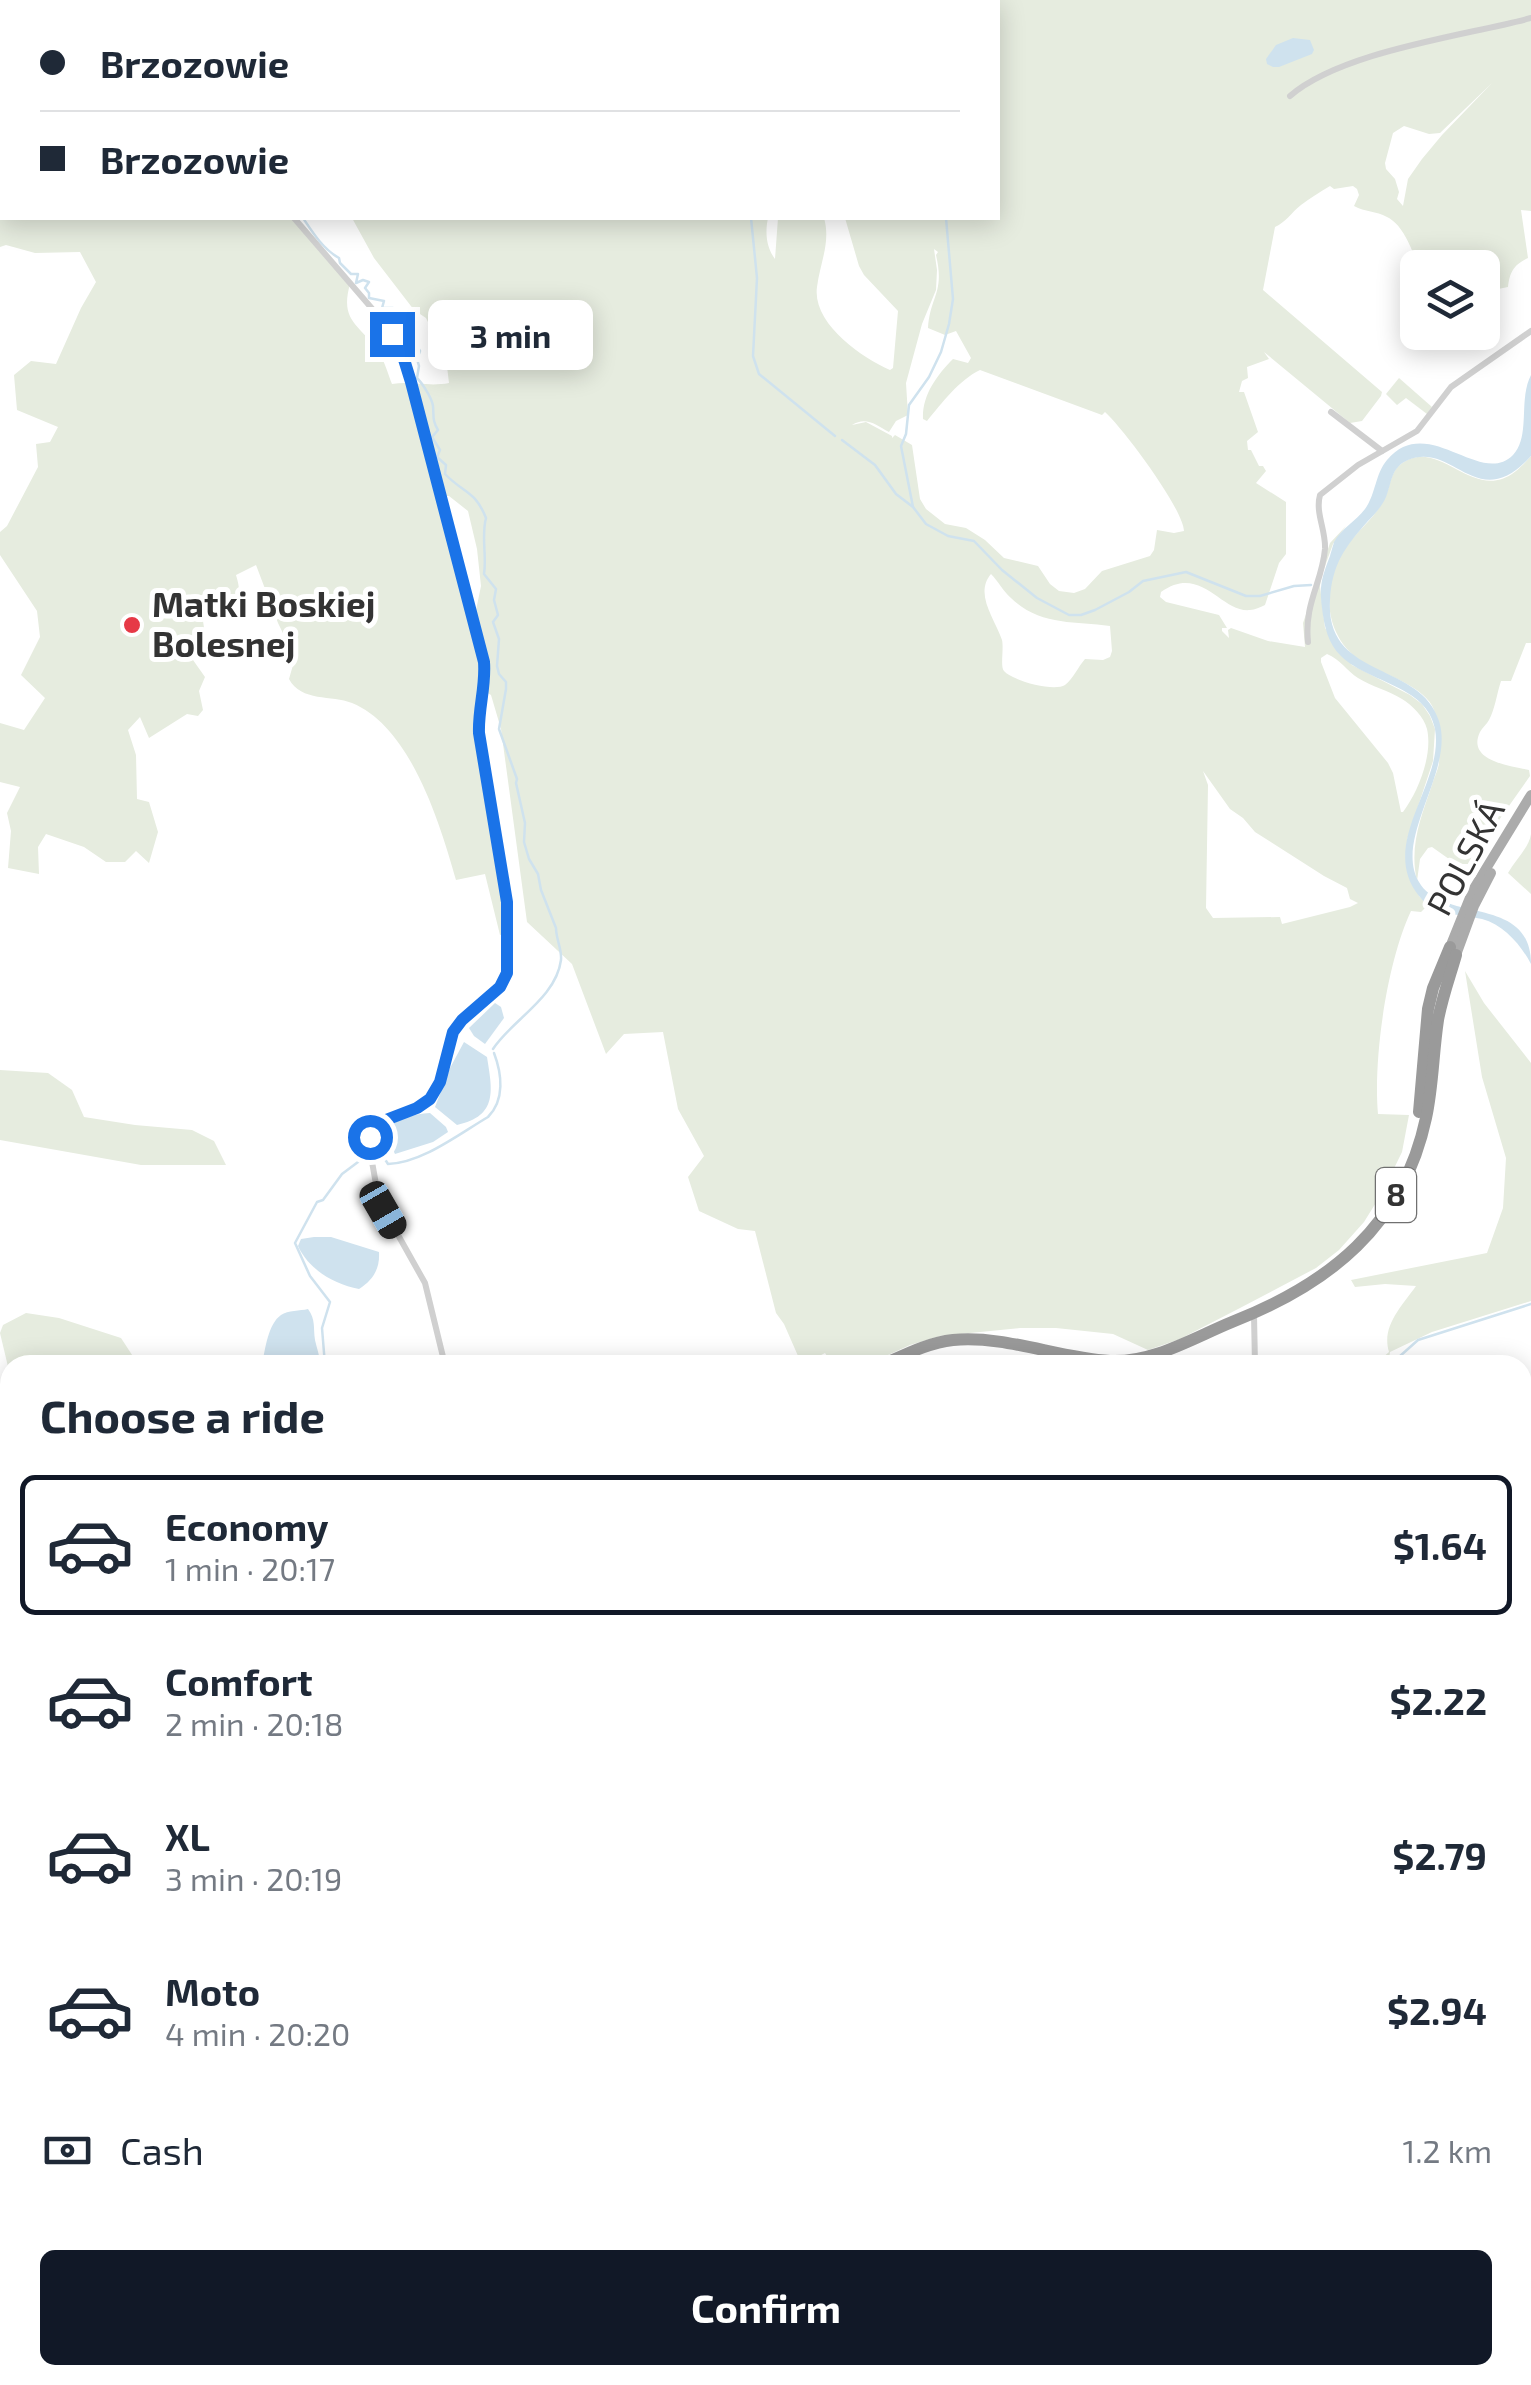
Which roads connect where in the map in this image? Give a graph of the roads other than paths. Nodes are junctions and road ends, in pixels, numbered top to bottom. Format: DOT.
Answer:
graph roads {
  1 [pos="1531,18"];
  2 [pos="1290,96"];
  3 [pos="296,220"];
  4 [pos="1531,332"];
  5 [pos="1331,412"];
  6 [pos="1382,451"];
  7 [pos="1308,642"];
  8 [pos="1531,795"];
  9 [pos="1531,806"];
  10 [pos="1482,882"];
  11 [pos="1453,951"];
  12 [pos="1253,1310"];
  13 [pos="443,1355"];
  14 [pos="905,1355"];
  15 [pos="1069,1355"];
  16 [pos="1149,1355"];
  17 [pos="1254,1355"];
  1 -- 2 [label="street"];
  3 -- 13 [label="street"];
  4 -- 6 [label="street"];
  5 -- 6 [label="street"];
  6 -- 7 [label="street"];
  8 -- 10 [label="main road, POLSKÁ"];
  9 -- 10 [label="main road, POLSKÁ"];
  10 -- 11 [label="main road, POLSKÁ"];
  11 -- 12 [label="highway, 8"];
  12 -- 16 [label="highway, 8"];
  12 -- 17 [label="street"];
  14 -- 15 [label="highway, 8"];
}
